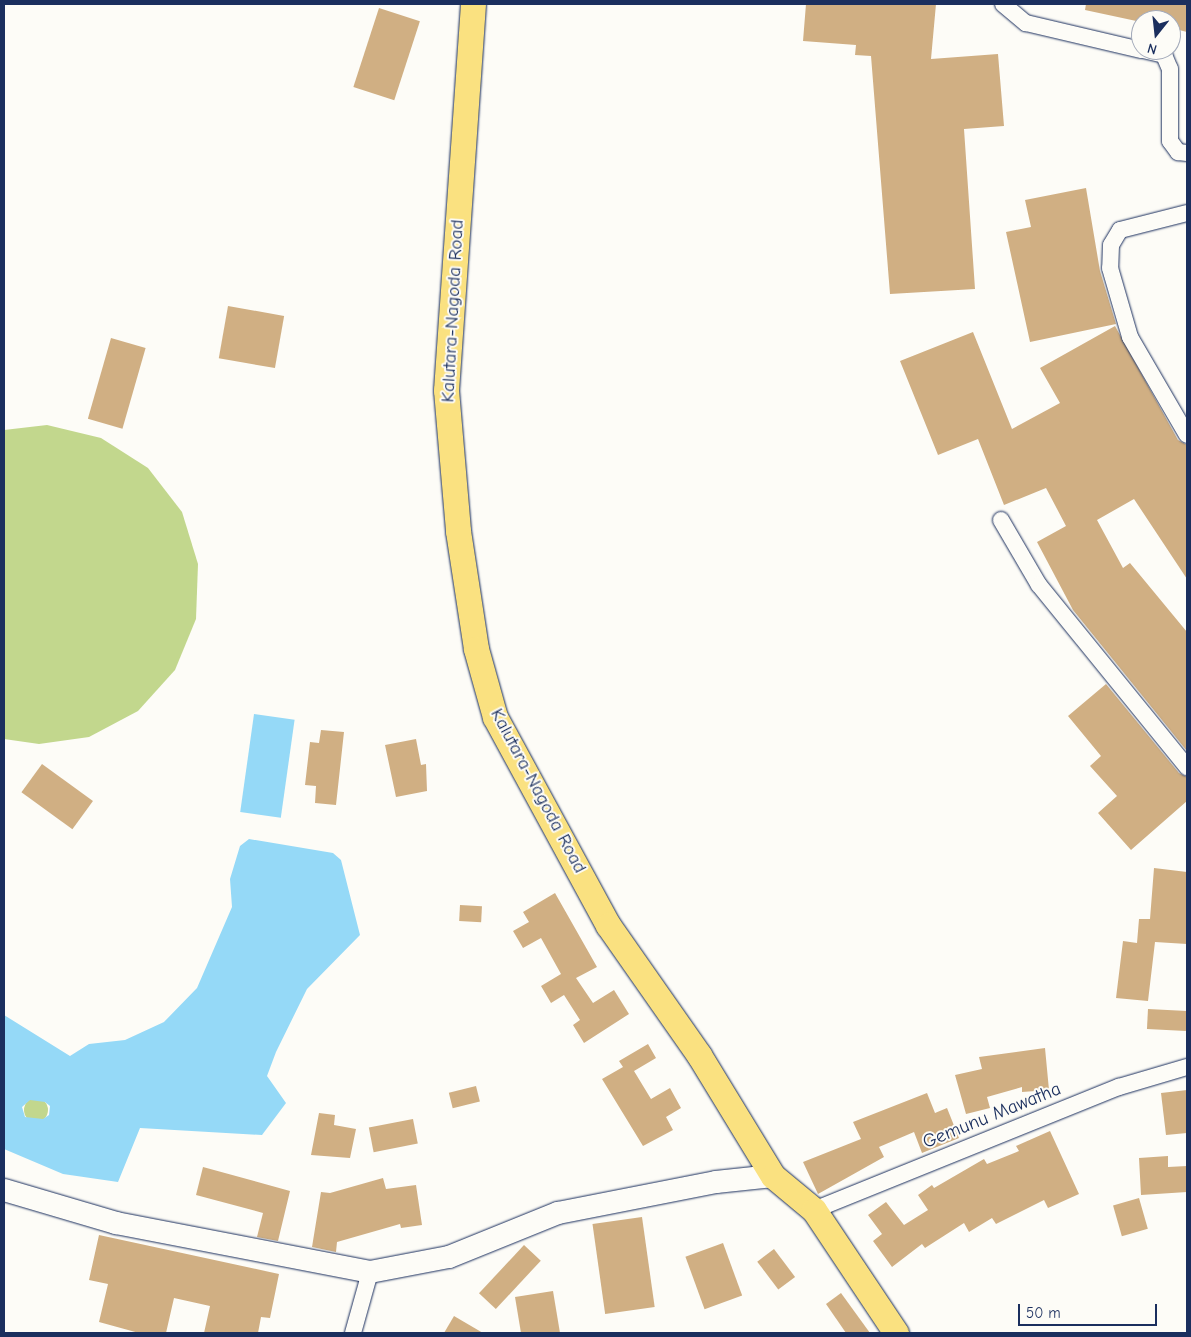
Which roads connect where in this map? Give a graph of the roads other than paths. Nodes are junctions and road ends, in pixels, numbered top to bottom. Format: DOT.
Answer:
graph roads {
  1 [pos="473,4"];
  2 [pos="1003,4"];
  3 [pos="1131,47"];
  4 [pos="1166,60"];
  5 [pos="1187,153"];
  6 [pos="1187,213"];
  7 [pos="1187,435"];
  8 [pos="1001,520"];
  9 [pos="1187,767"];
  10 [pos="1187,1067"];
  11 [pos="773,1176"];
  12 [pos="4,1190"];
  13 [pos="814,1210"];
  14 [pos="370,1272"];
  15 [pos="353,1333"];
  16 [pos="896,1333"];
  1 -- 11 [label="main road, Kalutara-Nagoda Road"];
  2 -- 3 [label="street"];
  4 -- 5 [label="street"];
  6 -- 7 [label="street"];
  8 -- 9 [label="street"];
  10 -- 13 [label="street, Gemunu Mawatha"];
  11 -- 13 [label="main road, Kalutara-Nagoda Road"];
  11 -- 14 [label="street"];
  12 -- 14 [label="street"];
  13 -- 16 [label="main road, Kalutara-Nagoda Road"];
  14 -- 15 [label="street"];
}
